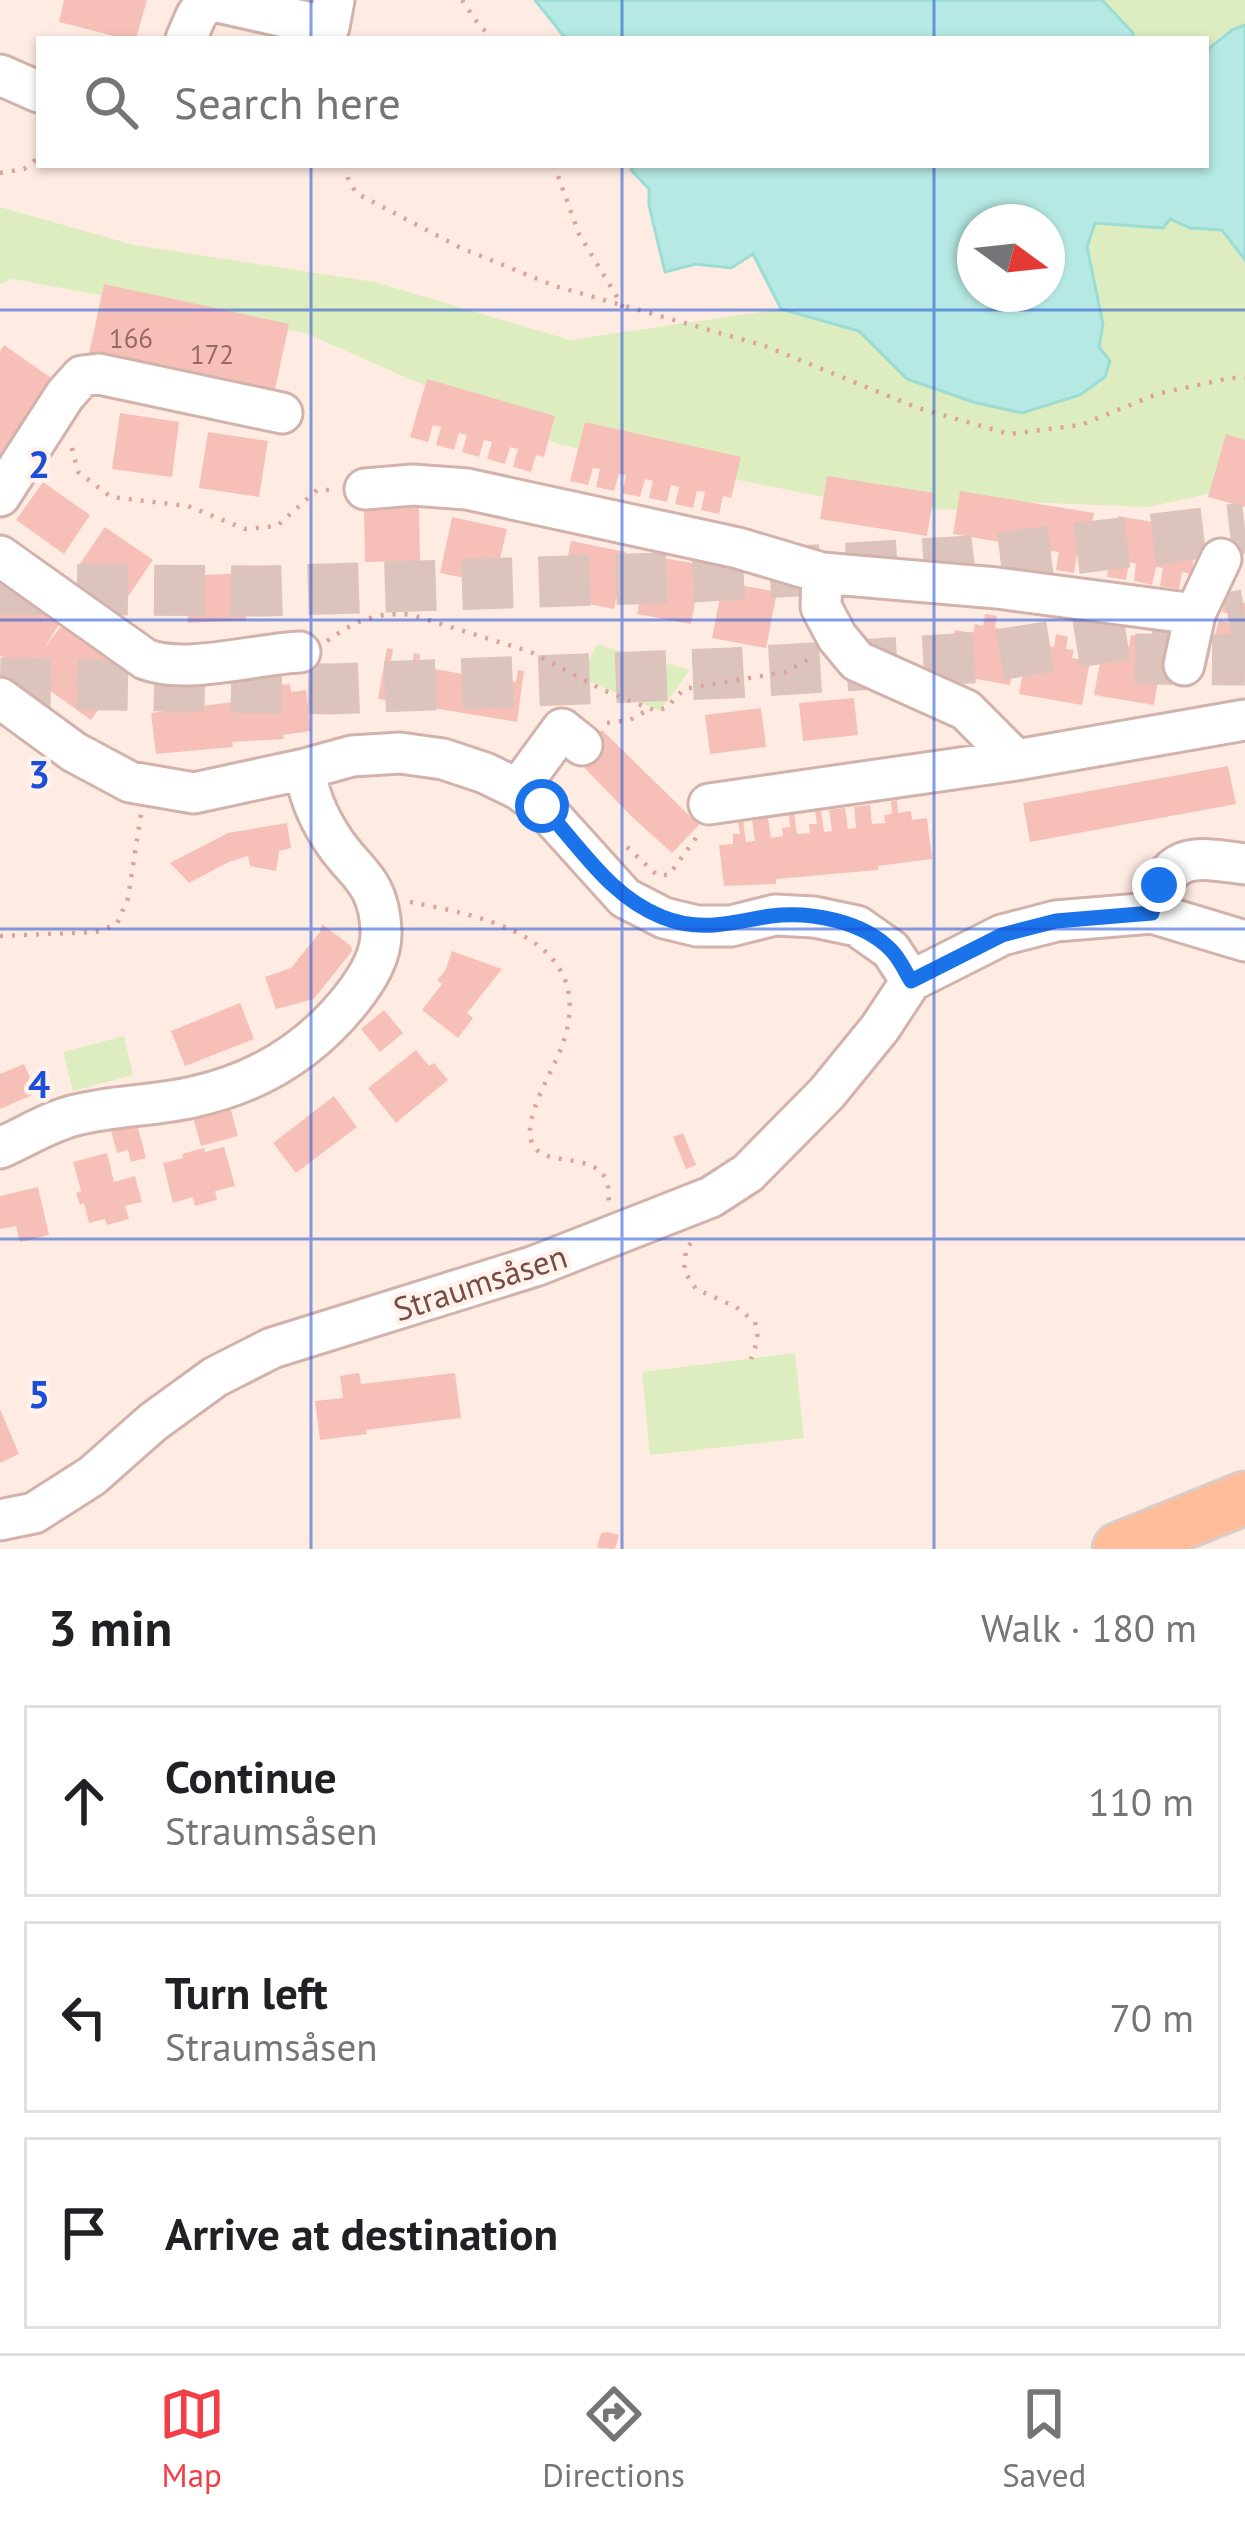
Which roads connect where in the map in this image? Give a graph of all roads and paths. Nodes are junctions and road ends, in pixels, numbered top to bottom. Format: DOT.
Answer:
graph roads {
  1 [pos="208,0"];
  2 [pos="462,0"];
  3 [pos="332,22"];
  4 [pos="188,36"];
  5 [pos="490,36"];
  6 [pos="0,75"];
  7 [pos="36,91"];
  8 [pos="36,159"];
  9 [pos="347,168"];
  10 [pos="555,168"];
  11 [pos="0,173"];
  12 [pos="623,307"];
  13 [pos="1245,378"];
  14 [pos="65,395"];
  15 [pos="281,413"];
  16 [pos="365,489"];
  17 [pos="0,496"];
  18 [pos="0,556"];
  19 [pos="1221,559"];
  20 [pos="822,573"];
  21 [pos="1195,614"];
  22 [pos="837,637"];
  23 [pos="300,652"];
  24 [pos="1184,665"];
  25 [pos="0,698"];
  26 [pos="648,709"];
  27 [pos="1245,720"];
  28 [pos="594,734"];
  29 [pos="1016,760"];
  30 [pos="305,769"];
  31 [pos="518,789"];
  32 [pos="143,803"];
  33 [pos="710,804"];
  34 [pos="625,846"];
  35 [pos="1245,864"];
  36 [pos="375,896"];
  37 [pos="1152,913"];
  38 [pos="0,936"];
  39 [pos="1245,941"];
  40 [pos="911,981"];
  41 [pos="0,1148"];
  42 [pos="609,1207"];
  43 [pos="1245,1498"];
  44 [pos="0,1520"];
  45 [pos="1119,1549"];
  1 -- 3 [label="street"];
  1 -- 4 [label="street"];
  2 -- 5 [label="path"];
  6 -- 7 [label="street"];
  8 -- 11 [label="path"];
  9 -- 12 [label="path"];
  10 -- 12 [label="path"];
  12 -- 13 [label="path"];
  14 -- 15 [label="street"];
  14 -- 16 [label="path"];
  14 -- 17 [label="street"];
  16 -- 20 [label="street"];
  18 -- 23 [label="street"];
  19 -- 21 [label="street"];
  20 -- 21 [label="street"];
  20 -- 22 [label="street"];
  21 -- 24 [label="street"];
  22 -- 26 [label="path"];
  22 -- 29 [label="street"];
  23 -- 26 [label="path"];
  25 -- 30 [label="street"];
  26 -- 28 [label="path"];
  27 -- 29 [label="street"];
  28 -- 31 [label="street"];
  29 -- 33 [label="street"];
  30 -- 31 [label="street"];
  30 -- 36 [label="street"];
  31 -- 40 [label="street"];
  32 -- 38 [label="path"];
  33 -- 34 [label="path"];
  35 -- 37 [label="street"];
  36 -- 41 [label="street"];
  36 -- 42 [label="path"];
  37 -- 39 [label="street"];
  37 -- 40 [label="street, Straumsåsen"];
  40 -- 44 [label="street, Straumsåsen"];
  43 -- 45 [label="main road"];
}
